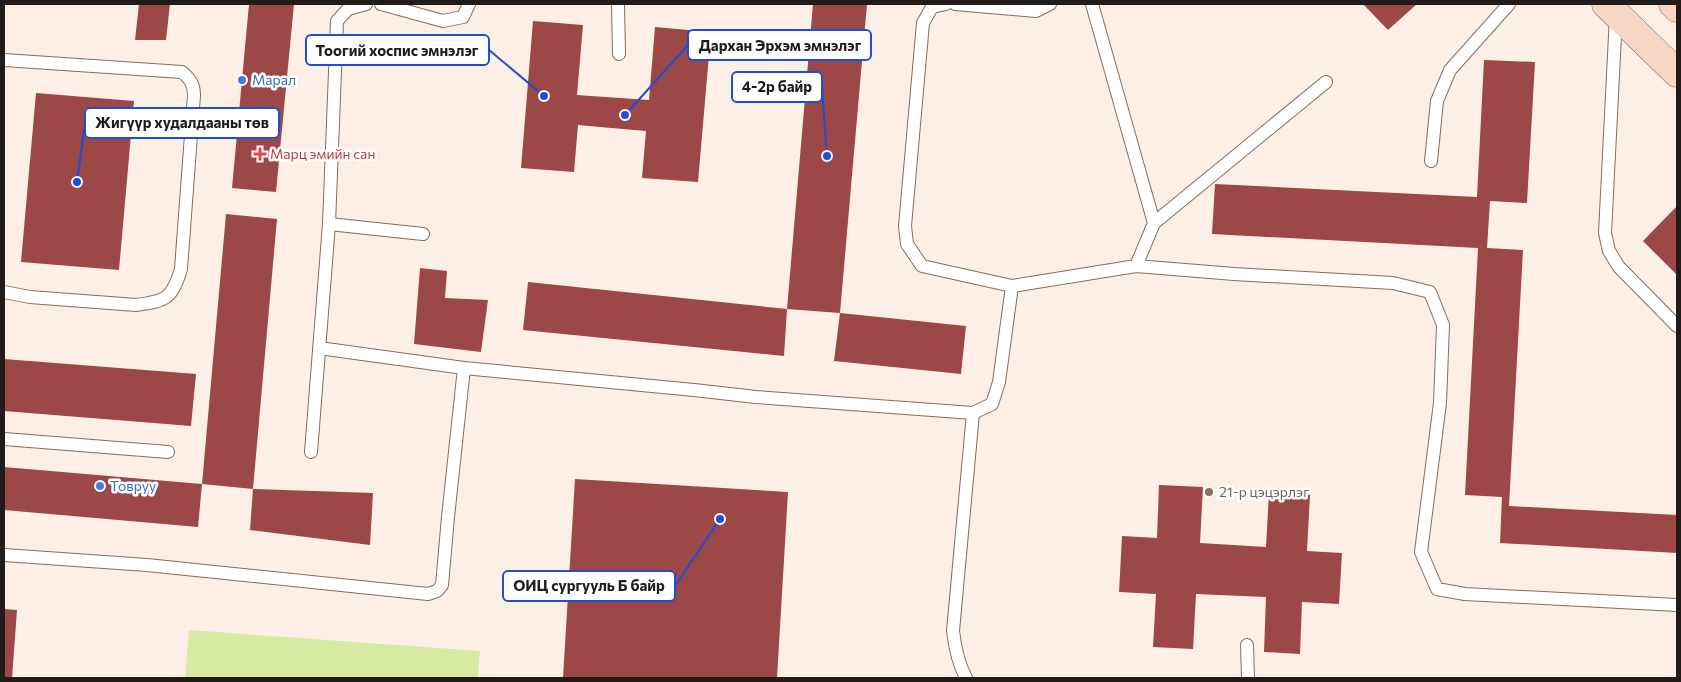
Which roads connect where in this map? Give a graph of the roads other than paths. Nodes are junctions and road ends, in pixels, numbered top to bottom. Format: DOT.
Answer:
graph roads {
  1 [pos="366,4"];
  2 [pos="381,4"];
  3 [pos="469,4"];
  4 [pos="618,4"];
  5 [pos="946,4"];
  6 [pos="955,4"];
  7 [pos="1050,4"];
  8 [pos="1092,4"];
  9 [pos="1673,4"];
  10 [pos="1505,5"];
  11 [pos="1677,8"];
  12 [pos="1612,9"];
  13 [pos="619,54"];
  14 [pos="4,60"];
  15 [pos="1677,73"];
  16 [pos="1326,82"];
  17 [pos="1430,161"];
  18 [pos="1154,223"];
  19 [pos="329,224"];
  20 [pos="424,234"];
  21 [pos="1136,266"];
  22 [pos="1012,286"];
  23 [pos="4,292"];
  24 [pos="1677,326"];
  25 [pos="319,348"];
  26 [pos="464,368"];
  27 [pos="973,413"];
  28 [pos="4,439"];
  29 [pos="168,452"];
  30 [pos="311,452"];
  31 [pos="4,555"];
  32 [pos="1677,605"];
  33 [pos="1247,645"];
  34 [pos="966,678"];
  35 [pos="1248,678"];
  1 -- 19 [label="lane"];
  2 -- 3 [label="lane"];
  4 -- 13 [label="lane"];
  5 -- 22 [label="lane"];
  6 -- 7 [label="lane"];
  8 -- 18 [label="lane"];
  9 -- 11 [label="main road"];
  10 -- 17 [label="lane"];
  12 -- 15 [label="main road"];
  12 -- 24 [label="lane"];
  14 -- 23 [label="lane"];
  16 -- 18 [label="lane"];
  18 -- 21 [label="lane"];
  19 -- 20 [label="lane"];
  19 -- 25 [label="lane"];
  21 -- 22 [label="lane"];
  21 -- 32 [label="lane"];
  22 -- 27 [label="lane"];
  25 -- 26 [label="lane"];
  25 -- 30 [label="lane"];
  26 -- 27 [label="lane"];
  26 -- 31 [label="lane"];
  27 -- 34 [label="lane"];
  28 -- 29 [label="lane"];
  33 -- 35 [label="lane"];
}
